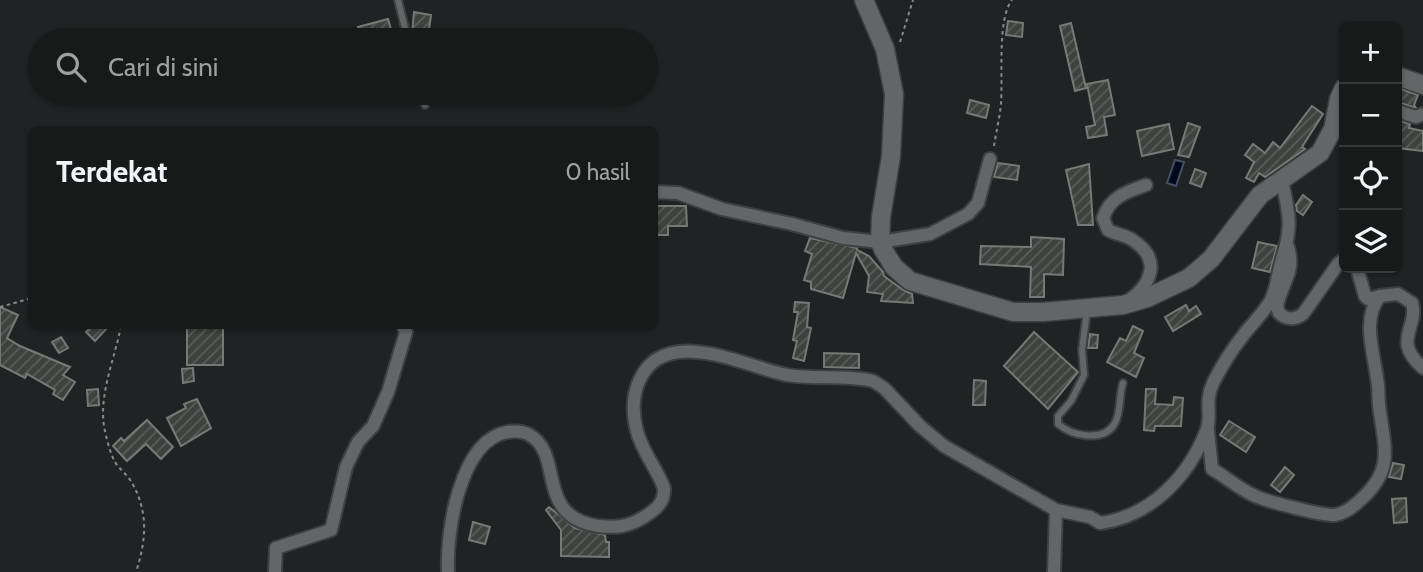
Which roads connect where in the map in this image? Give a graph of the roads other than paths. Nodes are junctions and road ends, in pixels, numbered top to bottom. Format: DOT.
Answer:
graph roads {
  1 [pos="398,0"];
  2 [pos="864,0"];
  3 [pos="405,28"];
  4 [pos="1402,78"];
  5 [pos="1423,85"];
  6 [pos="1339,108"];
  7 [pos="1402,113"];
  8 [pos="1423,114"];
  9 [pos="990,159"];
  10 [pos="1282,181"];
  11 [pos="1146,185"];
  12 [pos="658,192"];
  13 [pos="880,242"];
  14 [pos="1288,247"];
  15 [pos="1339,263"];
  16 [pos="1358,273"];
  17 [pos="1380,296"];
  18 [pos="1122,305"];
  19 [pos="1087,310"];
  20 [pos="408,329"];
  21 [pos="1423,368"];
  22 [pos="1122,383"];
  23 [pos="1208,427"];
  24 [pos="1056,510"];
  25 [pos="275,572"];
  26 [pos="448,572"];
  27 [pos="1054,572"];
  1 -- 3 [label="lane"];
  2 -- 13 [label="street"];
  4 -- 5 [label="street"];
  6 -- 10 [label="street"];
  7 -- 8 [label="street"];
  9 -- 13 [label="street"];
  10 -- 14 [label="street"];
  10 -- 18 [label="street"];
  11 -- 18 [label="street"];
  12 -- 13 [label="street"];
  13 -- 19 [label="street"];
  14 -- 15 [label="street"];
  14 -- 23 [label="street"];
  16 -- 17 [label="street"];
  17 -- 21 [label="street"];
  17 -- 23 [label="street"];
  18 -- 19 [label="street"];
  19 -- 22 [label="lane"];
  20 -- 25 [label="street"];
  23 -- 24 [label="street"];
  24 -- 26 [label="street"];
  24 -- 27 [label="street"];
}
